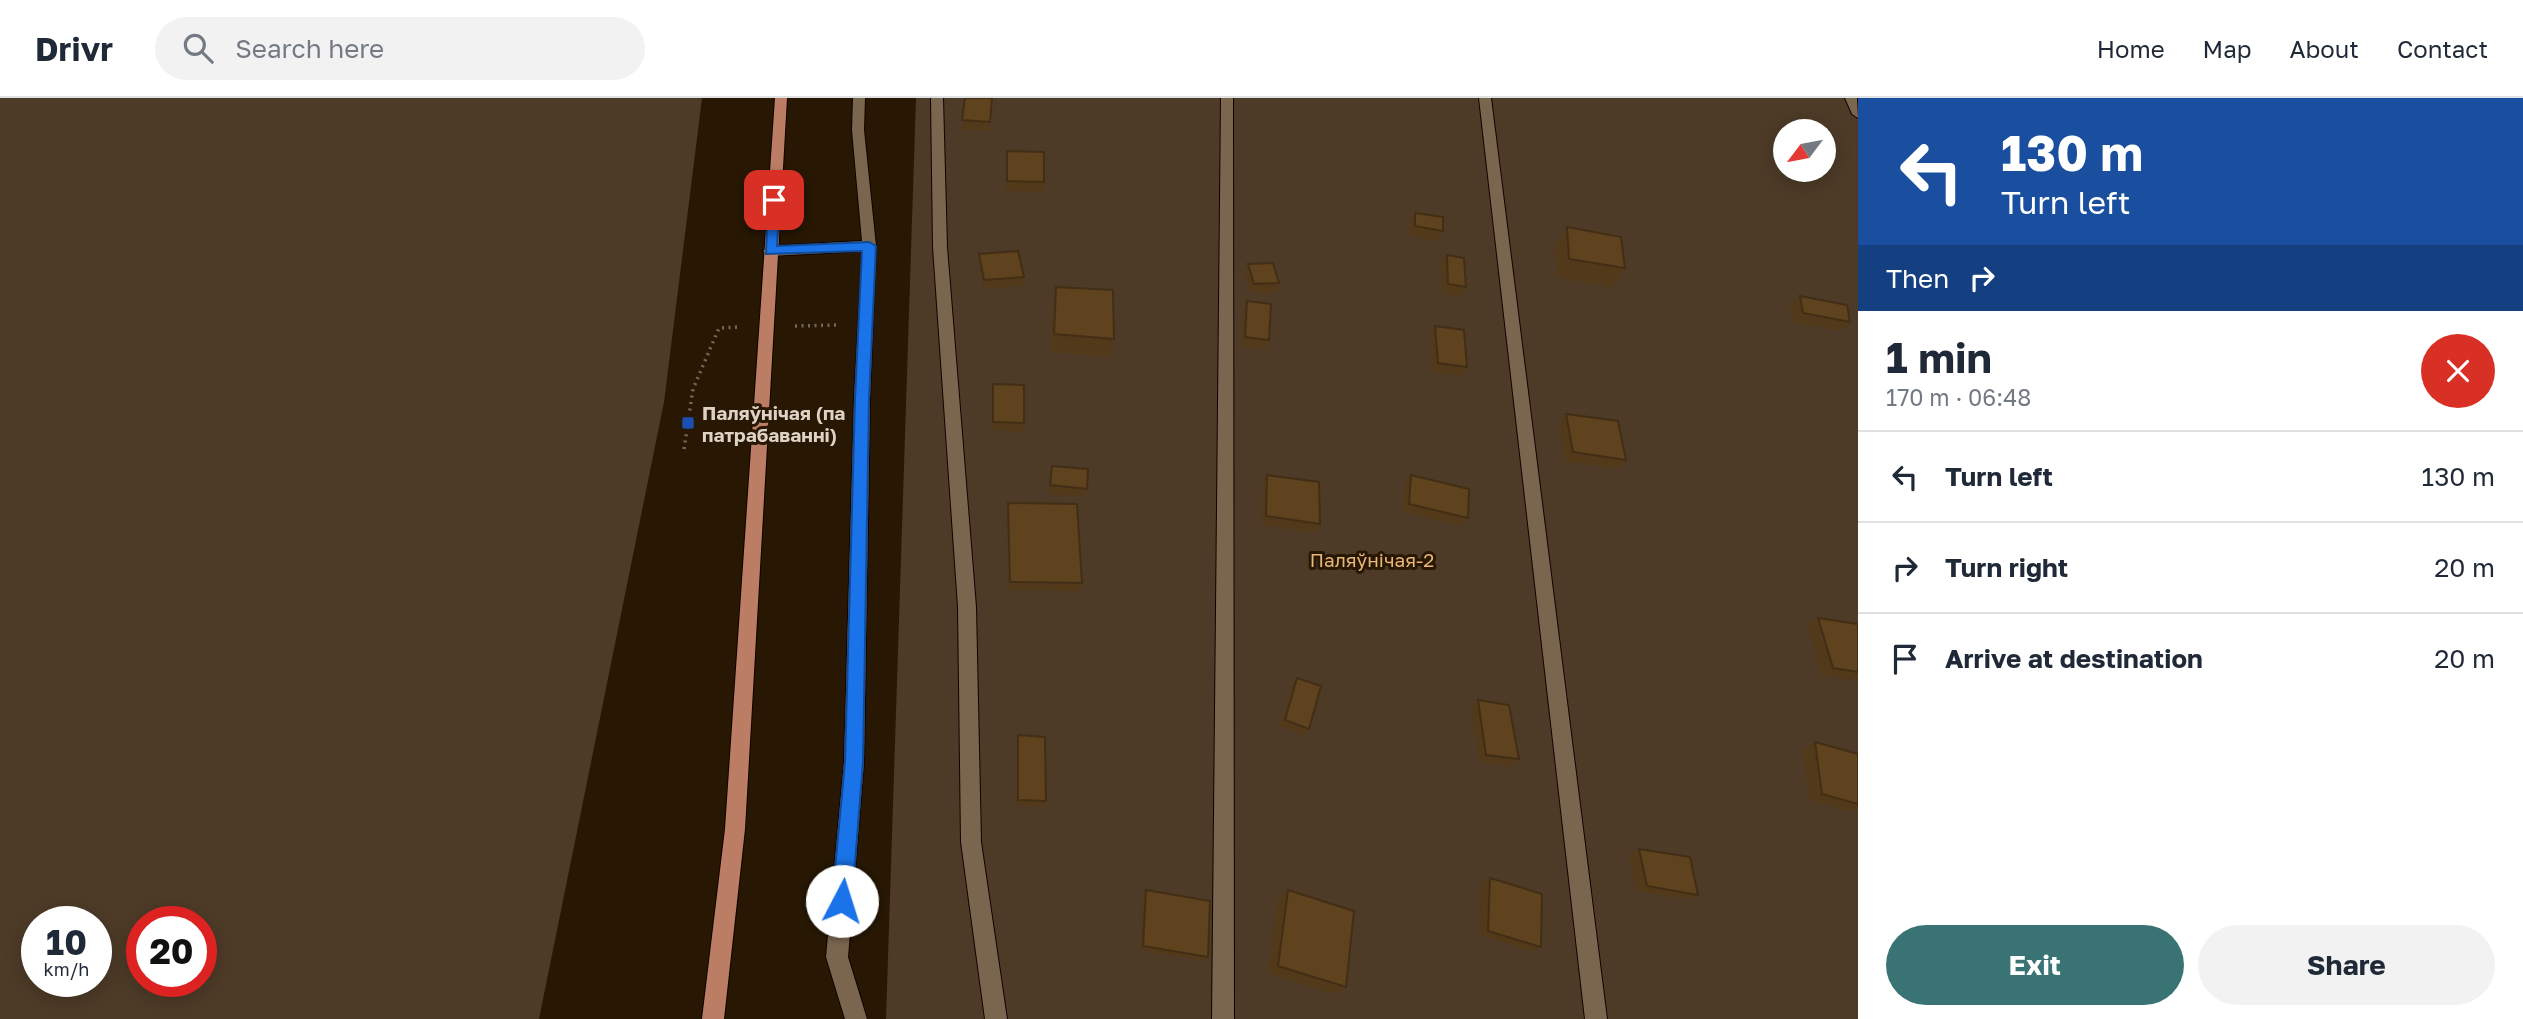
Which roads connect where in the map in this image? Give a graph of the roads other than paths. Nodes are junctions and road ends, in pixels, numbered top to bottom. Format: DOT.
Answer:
graph roads {
  1 [pos="782,98"];
  2 [pos="859,98"];
  3 [pos="937,98"];
  4 [pos="1227,98"];
  5 [pos="1485,98"];
  6 [pos="1852,98"];
  7 [pos="1858,114"];
  8 [pos="869,246"];
  9 [pos="770,251"];
  10 [pos="713,1019"];
  11 [pos="856,1019"];
  12 [pos="996,1019"];
  13 [pos="1223,1019"];
  14 [pos="1596,1019"];
  1 -- 9 [label="main road"];
  2 -- 8 [label="lane"];
  3 -- 12 [label="lane"];
  4 -- 13 [label="lane"];
  5 -- 14 [label="lane"];
  6 -- 7 [label="lane"];
  8 -- 9 [label="lane"];
  8 -- 11 [label="lane"];
  9 -- 10 [label="main road"];
}
